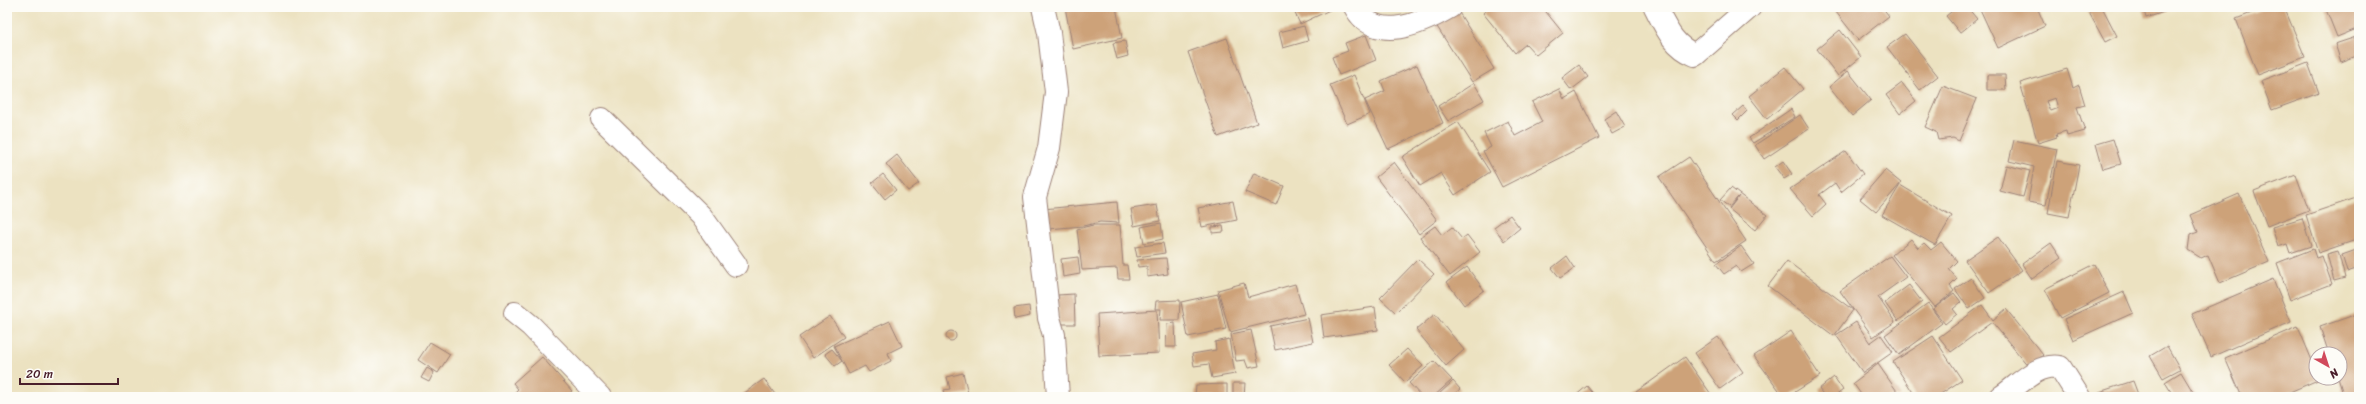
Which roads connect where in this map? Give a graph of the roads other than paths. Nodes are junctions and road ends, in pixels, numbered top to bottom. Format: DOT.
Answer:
graph roads {
  1 [pos="1043,7"];
  2 [pos="1355,7"];
  3 [pos="1450,7"];
  4 [pos="1655,7"];
  5 [pos="1750,7"];
  6 [pos="602,119"];
  7 [pos="736,264"];
  8 [pos="515,313"];
  9 [pos="600,397"];
  10 [pos="1058,397"];
  11 [pos="2001,397"];
  12 [pos="2079,397"];
  1 -- 10 [label="street"];
  2 -- 3 [label="street"];
  4 -- 5 [label="street"];
  6 -- 7 [label="street"];
  8 -- 9 [label="street"];
  11 -- 12 [label="street"];
}
